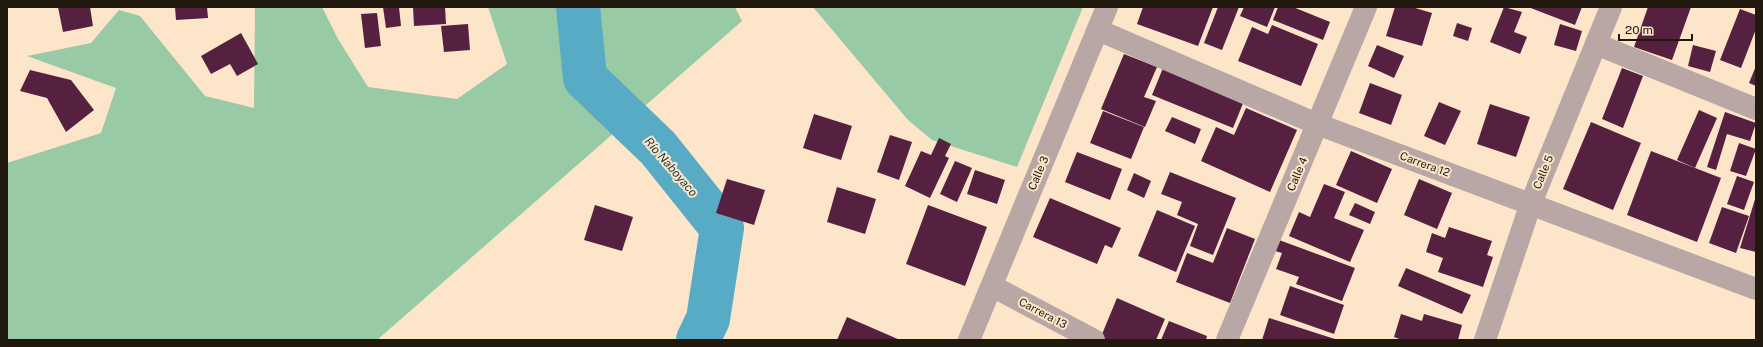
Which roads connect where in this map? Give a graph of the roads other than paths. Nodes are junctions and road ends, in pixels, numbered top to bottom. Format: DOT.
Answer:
graph roads {
  1 [pos="1107,7"];
  2 [pos="1366,7"];
  3 [pos="1611,7"];
  4 [pos="1098,30"];
  5 [pos="1596,44"];
  6 [pos="1756,109"];
  7 [pos="1317,124"];
  8 [pos="1530,203"];
  9 [pos="992,286"];
  10 [pos="1756,289"];
  11 [pos="970,340"];
  12 [pos="1094,340"];
  13 [pos="1227,340"];
  14 [pos="1485,340"];
  1 -- 4 [label="street, Calle 3"];
  2 -- 7 [label="street, Calle 4"];
  3 -- 5 [label="street, Calle 5"];
  4 -- 7 [label="street, Carrera 12"];
  4 -- 9 [label="street, Calle 3"];
  5 -- 6 [label="street"];
  5 -- 8 [label="street, Calle 5"];
  7 -- 8 [label="street, Carrera 12"];
  7 -- 13 [label="street, Calle 4"];
  8 -- 10 [label="street, Carrera 12"];
  8 -- 14 [label="street, Calle 5"];
  9 -- 11 [label="street, Calle 3"];
  9 -- 12 [label="street, Carrera 13"];
}
